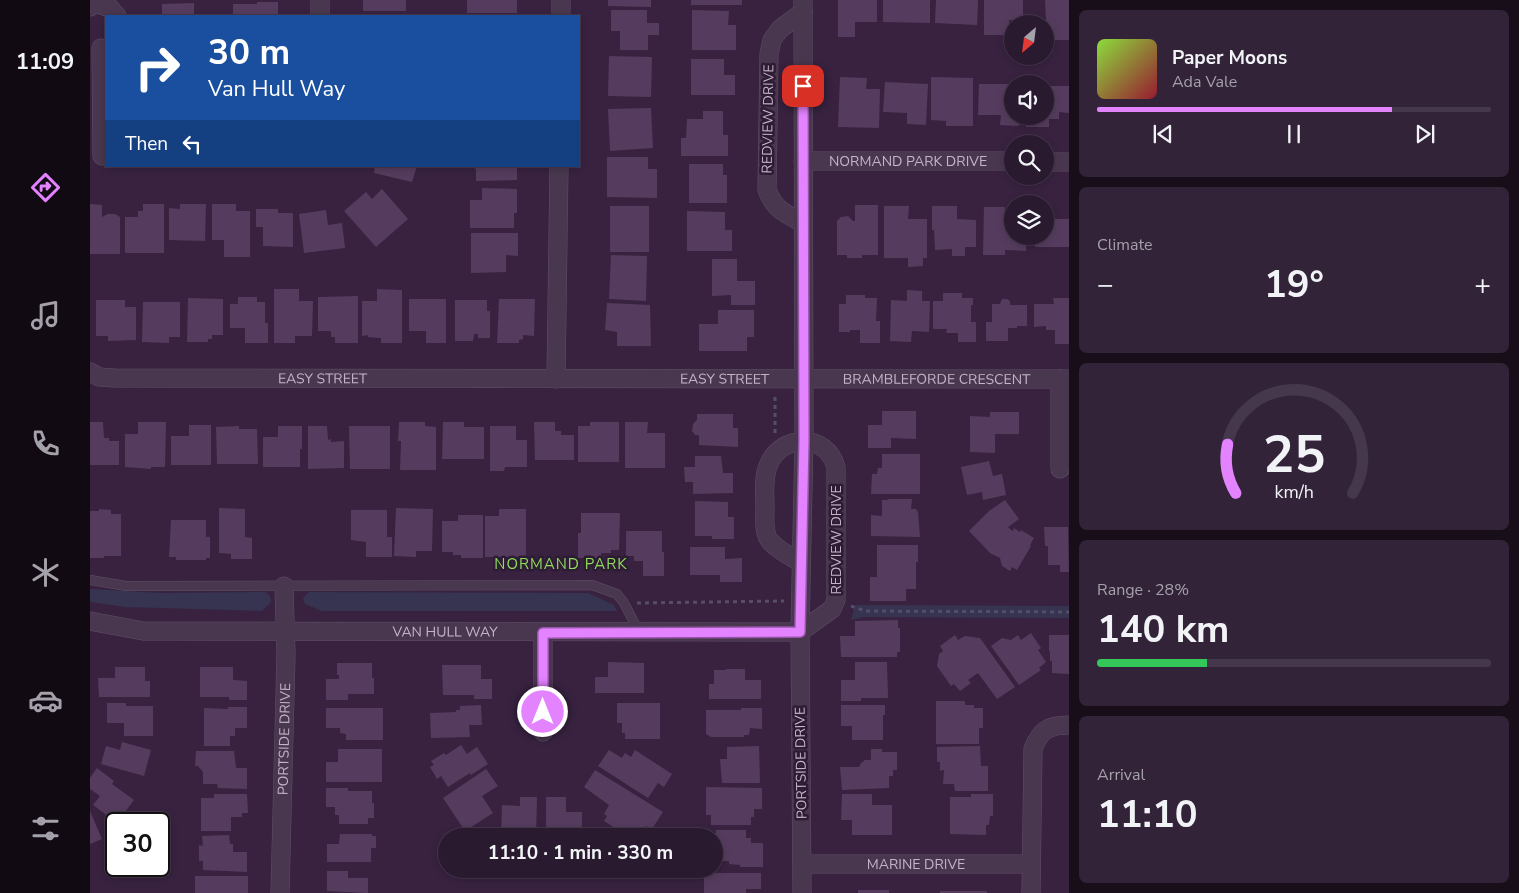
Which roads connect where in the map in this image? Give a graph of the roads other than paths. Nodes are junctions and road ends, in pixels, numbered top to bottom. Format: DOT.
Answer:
graph roads {
  1 [pos="320,0"];
  2 [pos="561,0"];
  3 [pos="803,6"];
  4 [pos="90,7"];
  5 [pos="116,15"];
  6 [pos="320,15"];
  7 [pos="560,15"];
  8 [pos="99,45"];
  9 [pos="100,156"];
  10 [pos="803,161"];
  11 [pos="1004,162"];
  12 [pos="1054,162"];
  13 [pos="1069,162"];
  14 [pos="559,167"];
  15 [pos="803,223"];
  16 [pos="90,372"];
  17 [pos="556,379"];
  18 [pos="803,379"];
  19 [pos="1065,379"];
  20 [pos="804,440"];
  21 [pos="1060,469"];
  22 [pos="801,563"];
  23 [pos="90,580"];
  24 [pos="284,586"];
  25 [pos="90,621"];
  26 [pos="286,631"];
  27 [pos="800,632"];
  28 [pos="543,633"];
  29 [pos="640,633"];
  30 [pos="1069,725"];
  31 [pos="543,732"];
  32 [pos="802,864"];
  33 [pos="1030,864"];
  34 [pos="280,893"];
  35 [pos="802,893"];
  36 [pos="1031,893"];
  1 -- 6 [label="street"];
  2 -- 7 [label="street"];
  3 -- 10 [label="street, REDVIEW DRIVE"];
  3 -- 15 [label="street, REDVIEW DRIVE"];
  4 -- 5 [label="street"];
  8 -- 9 [label="street"];
  10 -- 11 [label="street, NORMAND PARK DRIVE"];
  10 -- 15 [label="street, REDVIEW DRIVE"];
  12 -- 13 [label="street"];
  14 -- 17 [label="street"];
  15 -- 18 [label="street, REDVIEW DRIVE"];
  16 -- 17 [label="street, EASY STREET"];
  17 -- 18 [label="street, EASY STREET"];
  18 -- 19 [label="street, BRAMBLEFORDE CRESCENT"];
  18 -- 20 [label="street, REDVIEW DRIVE"];
  19 -- 21 [label="street"];
  20 -- 22 [label="street, REDVIEW DRIVE"];
  20 -- 22 [label="street"];
  20 -- 27 [label="street, REDVIEW DRIVE"];
  22 -- 27 [label="street, REDVIEW DRIVE"];
  23 -- 24 [label="lane"];
  24 -- 26 [label="street, PORTSIDE DRIVE"];
  24 -- 29 [label="lane"];
  25 -- 26 [label="street, VAN HULL WAY"];
  26 -- 28 [label="street, VAN HULL WAY"];
  26 -- 34 [label="street, PORTSIDE DRIVE"];
  27 -- 29 [label="street, VAN HULL WAY"];
  27 -- 32 [label="street, PORTSIDE DRIVE"];
  28 -- 29 [label="street, VAN HULL WAY"];
  28 -- 31 [label="street"];
  30 -- 33 [label="street"];
  32 -- 33 [label="street, MARINE DRIVE"];
  32 -- 35 [label="street, PORTSIDE DRIVE"];
  33 -- 36 [label="street"];
}
